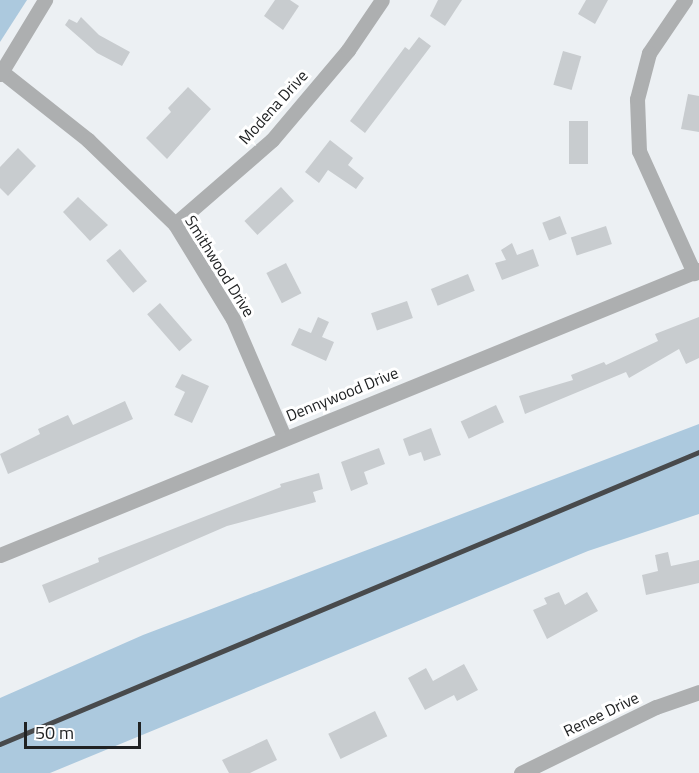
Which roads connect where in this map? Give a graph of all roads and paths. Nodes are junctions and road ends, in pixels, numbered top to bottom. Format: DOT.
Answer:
graph roads {
  1 [pos="45,0"];
  2 [pos="382,0"];
  3 [pos="685,0"];
  4 [pos="1,73"];
  5 [pos="175,224"];
  6 [pos="696,271"];
  7 [pos="284,437"];
  8 [pos="0,555"];
  9 [pos="699,692"];
  10 [pos="521,773"];
  1 -- 4 [label="street"];
  2 -- 5 [label="street, Modena Drive"];
  3 -- 6 [label="street"];
  4 -- 5 [label="street, Smithwood Drive"];
  5 -- 7 [label="street, Smithwood Drive"];
  6 -- 7 [label="street, Dennywood Drive"];
  7 -- 8 [label="street, Dennywood Drive"];
  9 -- 10 [label="street, Renee Drive"];
}
